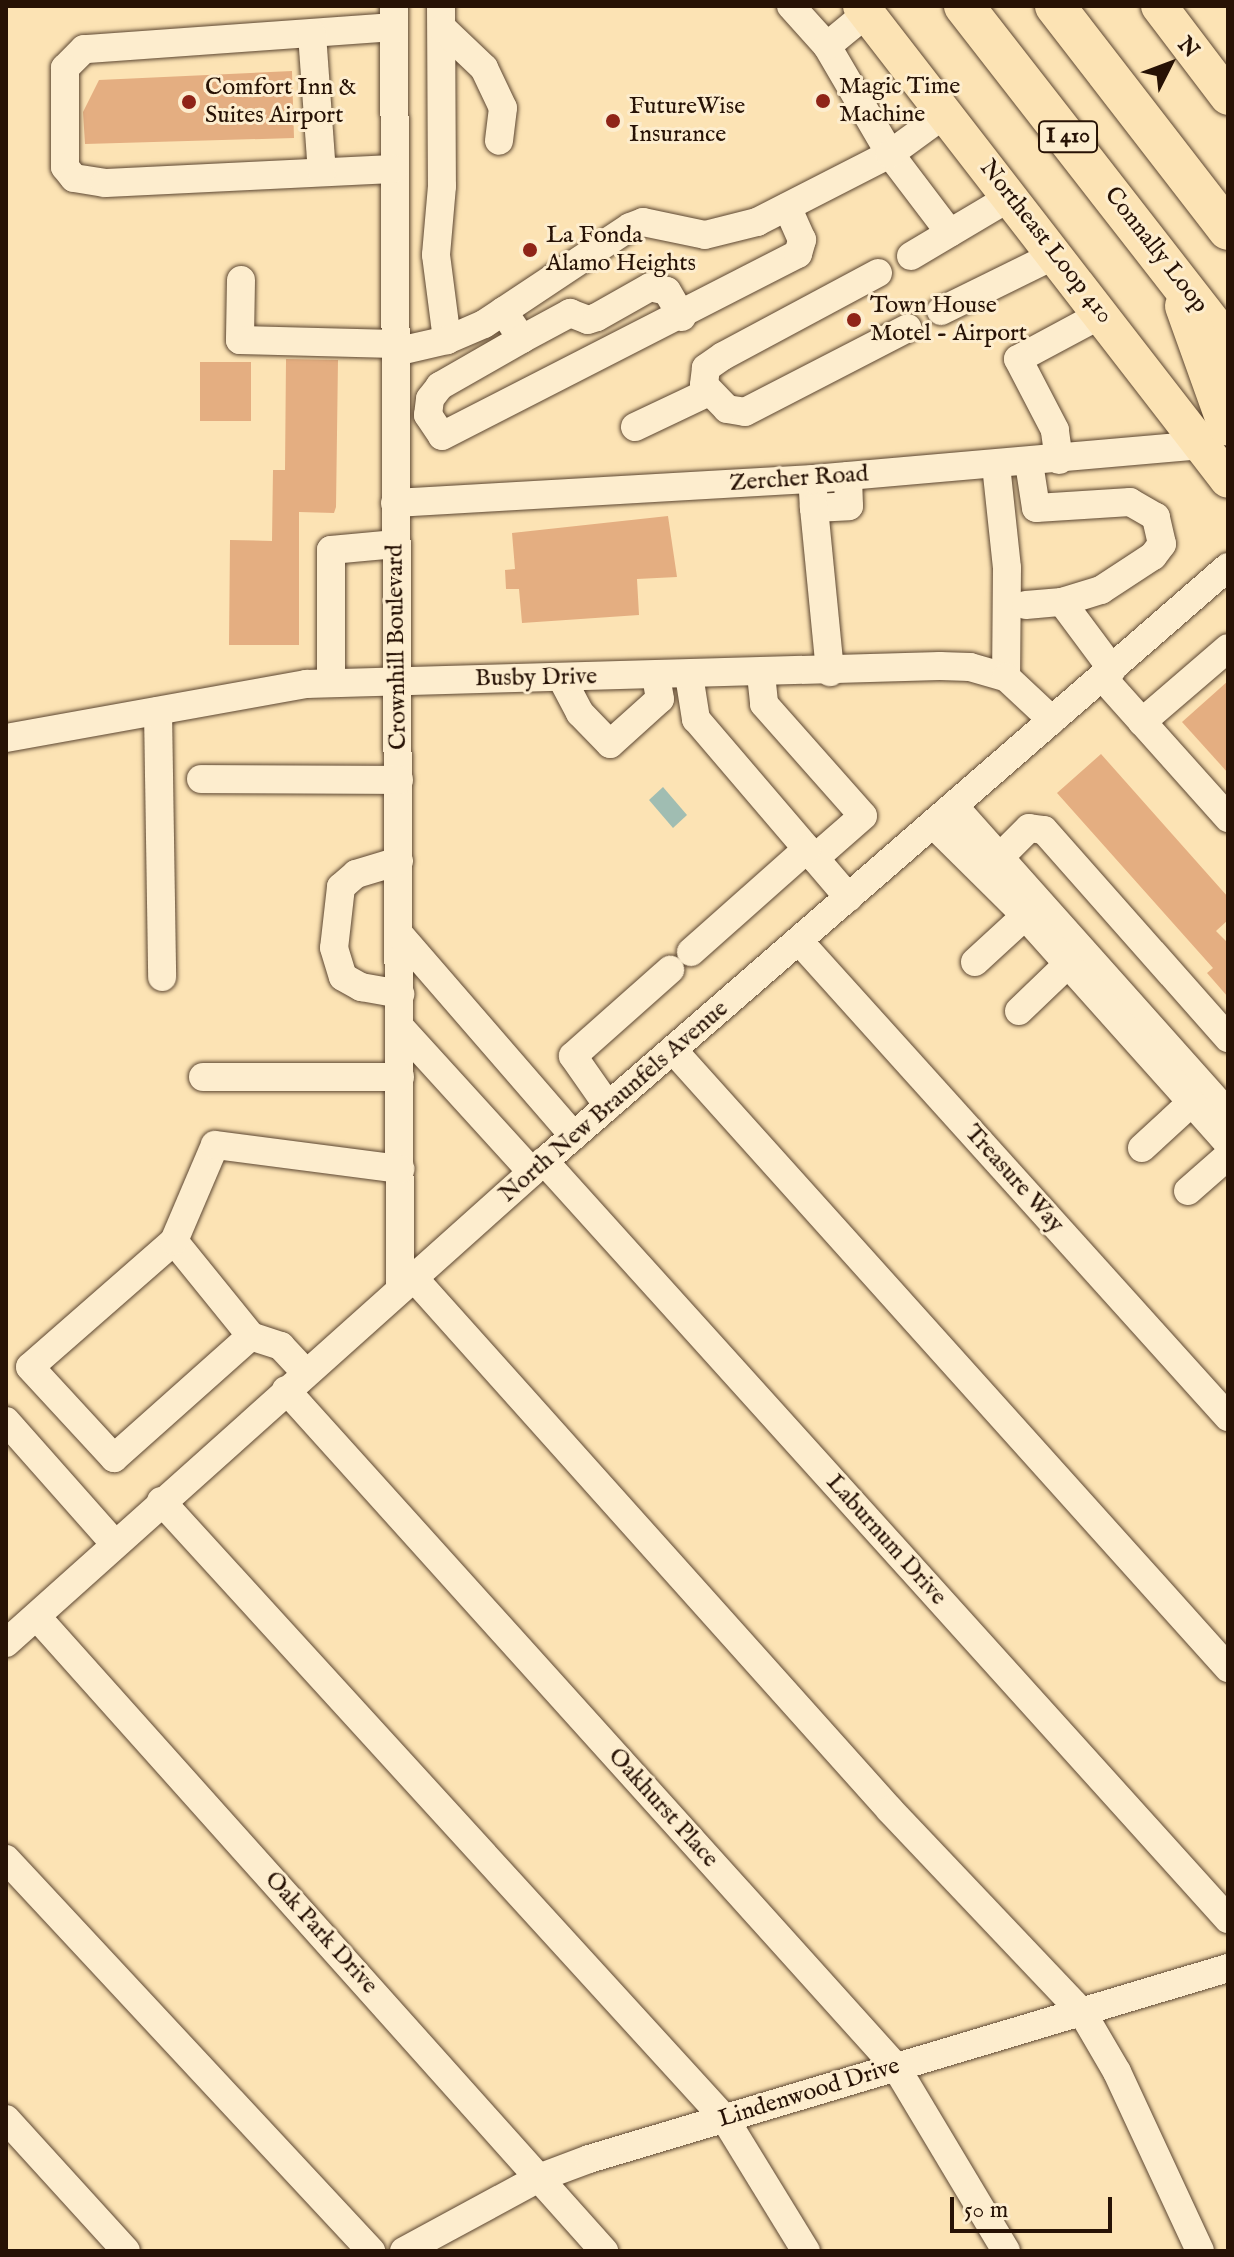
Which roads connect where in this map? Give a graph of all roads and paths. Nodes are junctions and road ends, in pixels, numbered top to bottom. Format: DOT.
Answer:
graph roads {
  1 [pos="791,6"];
  2 [pos="964,6"];
  3 [pos="1055,6"];
  4 [pos="1159,6"];
  5 [pos="864,10"];
  6 [pos="394,16"];
  7 [pos="442,17"];
  8 [pos="312,34"];
  9 [pos="827,46"];
  10 [pos="1224,84"];
  11 [pos="946,113"];
  12 [pos="1141,115"];
  13 [pos="499,141"];
  14 [pos="890,154"];
  15 [pos="394,169"];
  16 [pos="322,172"];
  17 [pos="1012,196"];
  18 [pos="787,207"];
  19 [pos="1228,213"];
  20 [pos="1228,230"];
  21 [pos="950,233"];
  22 [pos="1057,254"];
  23 [pos="911,256"];
  24 [pos="1172,268"];
  25 [pos="878,273"];
  26 [pos="241,280"];
  27 [pos="503,311"];
  28 [pos="941,311"];
  29 [pos="1102,314"];
  30 [pos="682,317"];
  31 [pos="908,328"];
  32 [pos="522,339"];
  33 [pos="447,340"];
  34 [pos="1228,345"];
  35 [pos="395,348"];
  36 [pos="709,392"];
  37 [pos="635,427"];
  38 [pos="1215,436"];
  39 [pos="1059,460"];
  40 [pos="1029,463"];
  41 [pos="996,465"];
  42 [pos="848,476"];
  43 [pos="813,479"];
  44 [pos="1228,480"];
  45 [pos="395,503"];
  46 [pos="814,508"];
  47 [pos="396,544"];
  48 [pos="1228,567"];
  49 [pos="1062,602"];
  50 [pos="1026,605"];
  51 [pos="1228,648"];
  52 [pos="830,672"];
  53 [pos="1108,673"];
  54 [pos="761,674"];
  55 [pos="689,675"];
  56 [pos="656,676"];
  57 [pos="561,677"];
  58 [pos="1006,677"];
  59 [pos="398,680"];
  60 [pos="331,683"];
  61 [pos="158,711"];
  62 [pos="1052,720"];
  63 [pos="1142,722"];
  64 [pos="6,738"];
  65 [pos="201,779"];
  66 [pos="399,780"];
  67 [pos="954,806"];
  68 [pos="1228,818"];
  69 [pos="933,824"];
  70 [pos="811,853"];
  71 [pos="1000,857"];
  72 [pos="399,861"];
  73 [pos="849,898"];
  74 [pos="1025,916"];
  75 [pos="399,934"];
  76 [pos="799,941"];
  77 [pos="975,962"];
  78 [pos="1068,964"];
  79 [pos="162,977"];
  80 [pos="400,994"];
  81 [pos="1019,1011"];
  82 [pos="399,1026"];
  83 [pos="1228,1038"];
  84 [pos="673,1050"];
  85 [pos="203,1077"];
  86 [pos="400,1077"];
  87 [pos="1191,1103"];
  88 [pos="608,1106"];
  89 [pos="1228,1113"];
  90 [pos="574,1136"];
  91 [pos="1228,1143"];
  92 [pos="1142,1148"];
  93 [pos="1228,1156"];
  94 [pos="538,1166"];
  95 [pos="400,1169"];
  96 [pos="1188,1191"];
  97 [pos="174,1241"];
  98 [pos="407,1282"];
  99 [pos="251,1336"];
  100 [pos="296,1382"];
  101 [pos="1228,1417"];
  102 [pos="6,1421"];
  103 [pos="161,1501"];
  104 [pos="114,1543"];
  105 [pos="37,1617"];
  106 [pos="6,1643"];
  107 [pos="1228,1668"];
  108 [pos="6,1859"];
  109 [pos="1228,1919"];
  110 [pos="1228,1968"];
  111 [pos="1082,2012"];
  112 [pos="896,2067"];
  113 [pos="6,2119"];
  114 [pos="725,2119"];
  115 [pos="541,2177"];
  116 [pos="126,2251"];
  117 [pos="371,2251"];
  118 [pos="404,2251"];
  119 [pos="604,2251"];
  120 [pos="806,2251"];
  121 [pos="1006,2251"];
  122 [pos="1200,2251"];
  1 -- 9 [label="street"];
  2 -- 24 [label="highway, Connally Loop / I 410"];
  3 -- 12 [label="highway, I 410"];
  4 -- 10 [label="main road"];
  5 -- 9 [label="street"];
  5 -- 11 [label="main road, Northeast Loop 410"];
  6 -- 8 [label="street"];
  6 -- 15 [label="street, Crownhill Boulevard"];
  7 -- 13 [label="street"];
  7 -- 33 [label="street"];
  8 -- 16 [label="street"];
  8 -- 16 [label="street"];
  9 -- 14 [label="street"];
  11 -- 14 [label="street"];
  11 -- 17 [label="main road, Northeast Loop 410"];
  12 -- 19 [label="highway"];
  12 -- 20 [label="highway, I 410"];
  14 -- 18 [label="street"];
  14 -- 21 [label="street"];
  15 -- 16 [label="street"];
  15 -- 35 [label="street, Crownhill Boulevard"];
  17 -- 21 [label="street"];
  17 -- 22 [label="main road, Northeast Loop 410"];
  18 -- 27 [label="street"];
  18 -- 30 [label="street"];
  21 -- 23 [label="street"];
  22 -- 28 [label="street"];
  22 -- 29 [label="main road, Northeast Loop 410"];
  24 -- 34 [label="highway, Connally Loop / I 410"];
  24 -- 38 [label="highway"];
  25 -- 36 [label="street"];
  26 -- 35 [label="street"];
  27 -- 32 [label="street"];
  27 -- 33 [label="street"];
  29 -- 38 [label="main road, Northeast Loop 410"];
  29 -- 39 [label="street"];
  30 -- 32 [label="street"];
  30 -- 32 [label="street"];
  31 -- 36 [label="street"];
  33 -- 35 [label="street"];
  35 -- 45 [label="street, Crownhill Boulevard"];
  36 -- 37 [label="street"];
  38 -- 39 [label="street, Zercher Road"];
  38 -- 44 [label="main road, Northeast Loop 410"];
  39 -- 40 [label="street, Zercher Road"];
  40 -- 41 [label="street, Zercher Road"];
  40 -- 49 [label="street"];
  41 -- 42 [label="street, Zercher Road"];
  41 -- 58 [label="street"];
  42 -- 43 [label="street, Zercher Road"];
  42 -- 46 [label="street"];
  43 -- 45 [label="street, Zercher Road"];
  43 -- 46 [label="street"];
  45 -- 47 [label="street, Crownhill Boulevard"];
  46 -- 52 [label="street"];
  47 -- 59 [label="street, Crownhill Boulevard"];
  47 -- 60 [label="street"];
  48 -- 53 [label="street, North New Braunfels Avenue"];
  49 -- 50 [label="street"];
  49 -- 53 [label="street"];
  51 -- 63 [label="street"];
  52 -- 54 [label="street, Busby Drive"];
  52 -- 58 [label="street, Busby Drive"];
  53 -- 62 [label="street, North New Braunfels Avenue"];
  53 -- 63 [label="street"];
  54 -- 55 [label="street, Busby Drive"];
  54 -- 70 [label="street"];
  55 -- 56 [label="street, Busby Drive"];
  55 -- 70 [label="street"];
  56 -- 57 [label="street, Busby Drive"];
  56 -- 57 [label="street"];
  57 -- 59 [label="street, Busby Drive"];
  58 -- 62 [label="street, Busby Drive"];
  59 -- 60 [label="street, Busby Drive"];
  59 -- 66 [label="street, Crownhill Boulevard"];
  60 -- 61 [label="street, Busby Drive"];
  61 -- 64 [label="street, Busby Drive"];
  61 -- 79 [label="street"];
  62 -- 67 [label="street, North New Braunfels Avenue"];
  63 -- 68 [label="street"];
  65 -- 66 [label="street"];
  66 -- 72 [label="street, Crownhill Boulevard"];
  67 -- 69 [label="street, North New Braunfels Avenue"];
  67 -- 71 [label="street"];
  69 -- 73 [label="street, North New Braunfels Avenue"];
  69 -- 74 [label="street"];
  70 -- 73 [label="street"];
  70 -- 88 [label="street"];
  71 -- 83 [label="street"];
  71 -- 89 [label="street"];
  72 -- 75 [label="street, Crownhill Boulevard"];
  72 -- 80 [label="street"];
  73 -- 76 [label="street, North New Braunfels Avenue"];
  74 -- 77 [label="street"];
  74 -- 78 [label="street"];
  75 -- 80 [label="street, Crownhill Boulevard"];
  75 -- 90 [label="street"];
  76 -- 84 [label="street, North New Braunfels Avenue"];
  76 -- 101 [label="street, Treasure Way"];
  78 -- 81 [label="street"];
  78 -- 87 [label="street"];
  80 -- 82 [label="street, Crownhill Boulevard"];
  82 -- 86 [label="street, Crownhill Boulevard"];
  82 -- 94 [label="street, Laburnum Drive"];
  84 -- 88 [label="street, North New Braunfels Avenue"];
  84 -- 107 [label="street"];
  85 -- 86 [label="street"];
  86 -- 95 [label="street, Crownhill Boulevard"];
  87 -- 91 [label="street"];
  87 -- 92 [label="street"];
  88 -- 90 [label="street, North New Braunfels Avenue"];
  90 -- 94 [label="street, North New Braunfels Avenue"];
  93 -- 96 [label="street"];
  94 -- 98 [label="street, North New Braunfels Avenue"];
  94 -- 109 [label="street, Laburnum Drive"];
  95 -- 97 [label="street"];
  95 -- 98 [label="street, Crownhill Boulevard"];
  97 -- 99 [label="street"];
  97 -- 99 [label="street"];
  98 -- 100 [label="street, North New Braunfels Avenue"];
  98 -- 111 [label="street"];
  99 -- 100 [label="street, Oakhurst Place"];
  100 -- 103 [label="street, North New Braunfels Avenue"];
  100 -- 112 [label="street, Oakhurst Place"];
  102 -- 104 [label="street"];
  103 -- 104 [label="street, North New Braunfels Avenue"];
  103 -- 114 [label="street"];
  104 -- 105 [label="street, North New Braunfels Avenue"];
  105 -- 106 [label="street, North New Braunfels Avenue"];
  105 -- 115 [label="street, Oak Park Drive"];
  108 -- 117 [label="street"];
  110 -- 111 [label="street, Lindenwood Drive"];
  111 -- 112 [label="street, Lindenwood Drive"];
  111 -- 122 [label="street"];
  112 -- 114 [label="street, Lindenwood Drive"];
  112 -- 121 [label="street, Oakhurst Place"];
  113 -- 116 [label="street"];
  114 -- 115 [label="street, Lindenwood Drive"];
  114 -- 120 [label="street"];
  115 -- 118 [label="street, Lindenwood Drive"];
  115 -- 119 [label="street, Oak Park Drive"];
}
